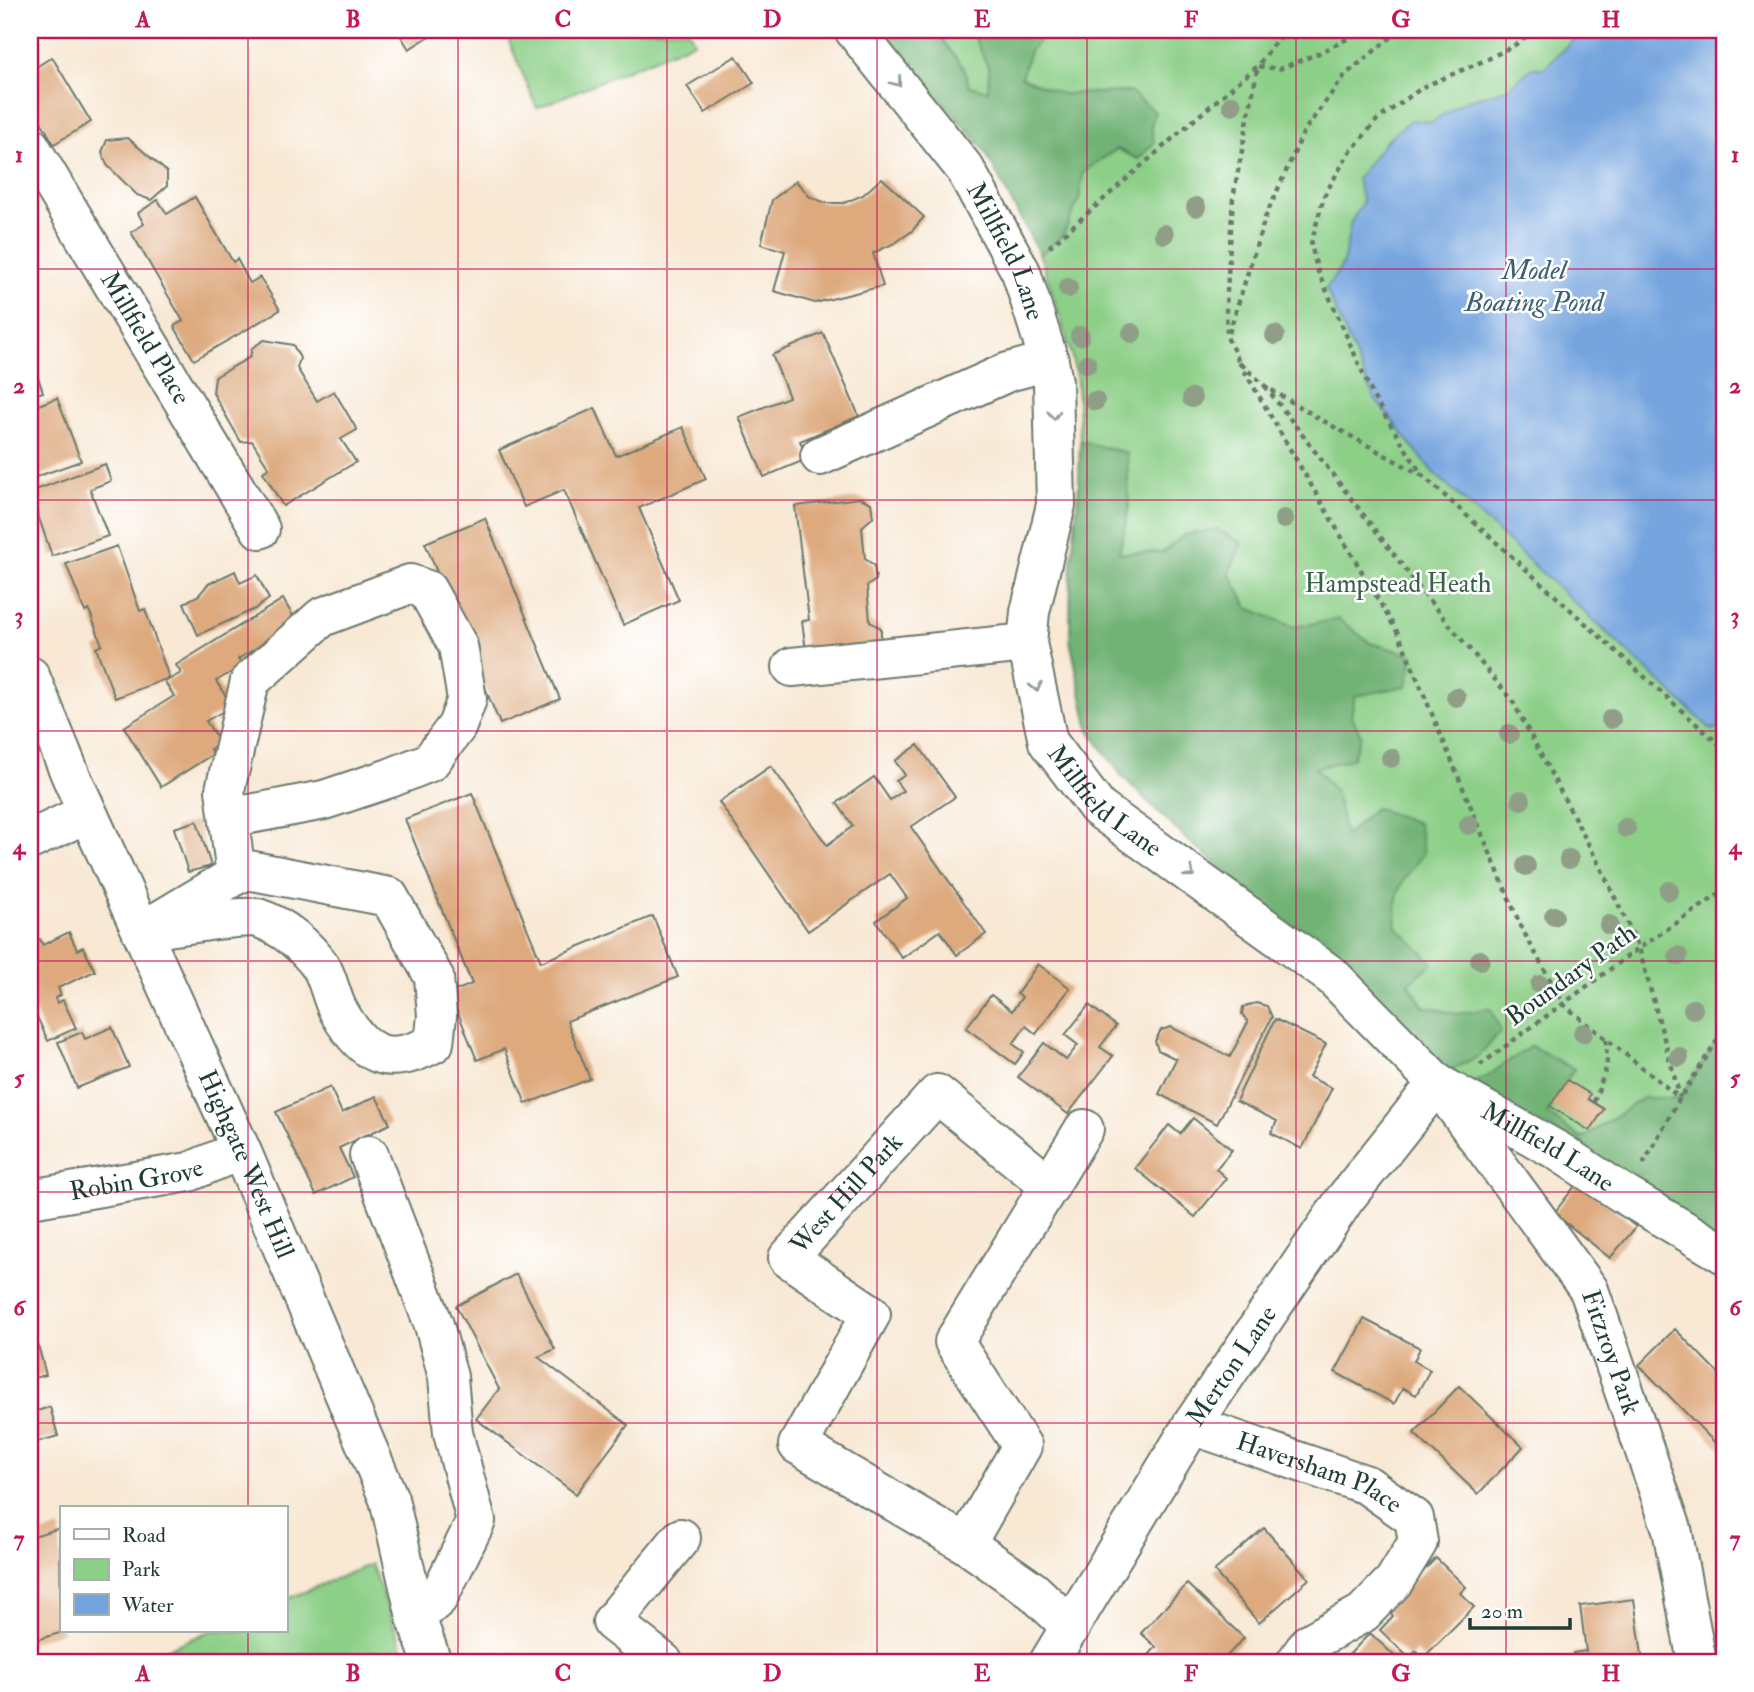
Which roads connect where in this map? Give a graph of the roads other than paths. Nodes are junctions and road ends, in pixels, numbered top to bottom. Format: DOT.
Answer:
graph roads {
  1 [pos="854,30"];
  2 [pos="30,146"];
  3 [pos="1049,361"];
  4 [pos="820,456"];
  5 [pos="260,529"];
  6 [pos="1027,643"];
  7 [pos="792,667"];
  8 [pos="30,676"];
  9 [pos="87,813"];
  10 [pos="229,818"];
  11 [pos="30,840"];
  12 [pos="236,875"];
  13 [pos="142,931"];
  14 [pos="1437,1083"];
  15 [pos="1084,1129"];
  16 [pos="241,1150"];
  17 [pos="369,1155"];
  18 [pos="1050,1186"];
  19 [pos="30,1199"];
  20 [pos="1724,1254"];
  21 [pos="1192,1425"];
  22 [pos="681,1538"];
  23 [pos="966,1544"];
  24 [pos="416,1617"];
  25 [pos="1071,1628"];
  26 [pos="432,1662"];
  27 [pos="663,1662"];
  28 [pos="1049,1662"];
  29 [pos="1296,1662"];
  30 [pos="1697,1662"];
  1 -- 3 [label="street, Millfield Lane, one-way"];
  2 -- 5 [label="street, Millfield Place"];
  3 -- 4 [label="street"];
  3 -- 6 [label="street, Millfield Lane, one-way"];
  6 -- 7 [label="street"];
  6 -- 14 [label="street, Millfield Lane, one-way"];
  8 -- 9 [label="street, Highgate West Hill"];
  9 -- 11 [label="street"];
  9 -- 13 [label="street, Highgate West Hill"];
  10 -- 10 [label="street"];
  10 -- 12 [label="street"];
  12 -- 13 [label="street"];
  12 -- 13 [label="street"];
  13 -- 16 [label="street, Highgate West Hill"];
  14 -- 20 [label="street, Millfield Lane"];
  14 -- 21 [label="street, Merton Lane"];
  14 -- 30 [label="street, Fitzroy Park"];
  15 -- 18 [label="street"];
  16 -- 19 [label="street, Robin Grove"];
  16 -- 24 [label="street, Highgate West Hill"];
  17 -- 24 [label="street"];
  18 -- 23 [label="street"];
  18 -- 23 [label="street, West Hill Park"];
  21 -- 25 [label="street, Merton Lane"];
  21 -- 29 [label="street, Haversham Place"];
  22 -- 27 [label="street"];
  23 -- 25 [label="street, West Hill Park"];
  24 -- 26 [label="street, Highgate West Hill"];
  25 -- 28 [label="street, Merton Lane"];
}
